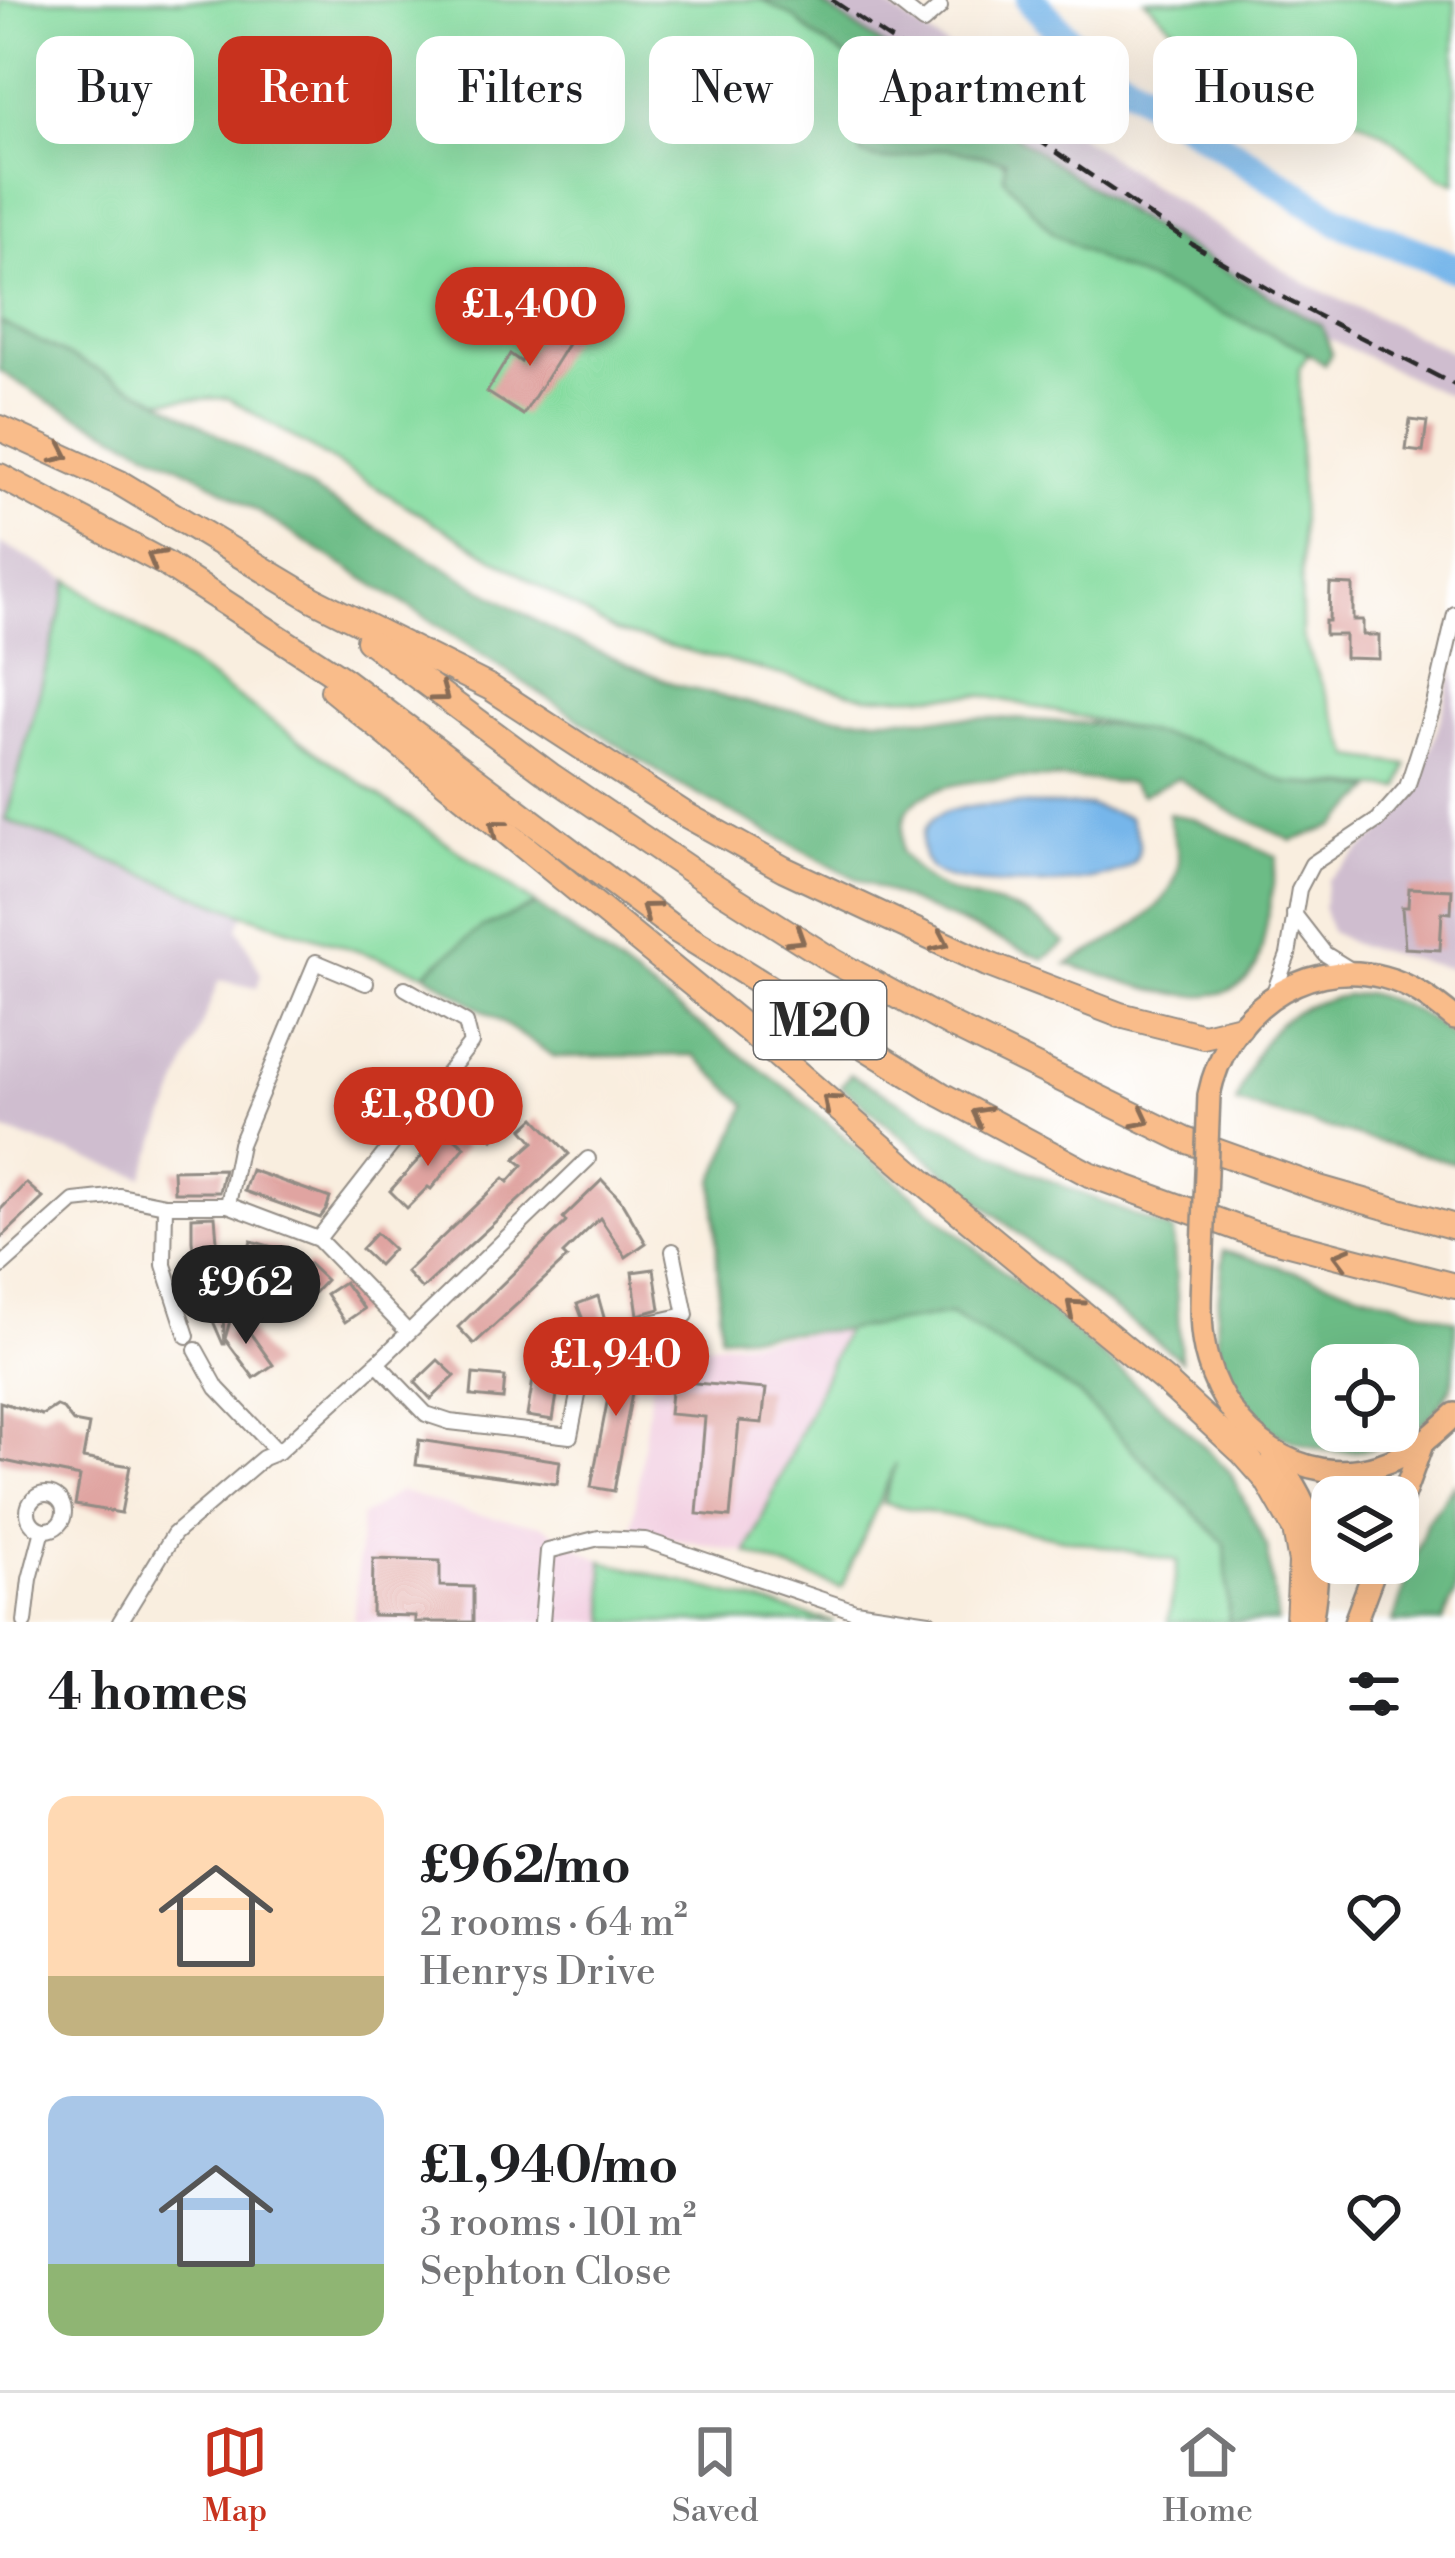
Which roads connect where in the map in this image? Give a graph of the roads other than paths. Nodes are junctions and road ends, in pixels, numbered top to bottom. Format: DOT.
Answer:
graph roads {
  1 [pos="895,0"];
  2 [pos="940,7"];
  3 [pos="0,428"];
  4 [pos="0,476"];
  5 [pos="313,599"];
  6 [pos="1455,614"];
  7 [pos="254,622"];
  8 [pos="1294,914"];
  9 [pos="1355,972"];
  10 [pos="366,983"];
  11 [pos="405,988"];
  12 [pos="1273,995"];
  13 [pos="1455,1019"];
  14 [pos="1240,1027"];
  15 [pos="588,1159"];
  16 [pos="165,1205"];
  17 [pos="228,1205"];
  18 [pos="1447,1224"];
  19 [pos="318,1239"];
  20 [pos="673,1251"];
  21 [pos="0,1267"];
  22 [pos="1455,1286"];
  23 [pos="407,1331"];
  24 [pos="187,1336"];
  25 [pos="196,1350"];
  26 [pos="377,1363"];
  27 [pos="1165,1381"];
  28 [pos="1455,1415"];
  29 [pos="1244,1431"];
  30 [pos="1422,1444"];
  31 [pos="1270,1451"];
  32 [pos="278,1453"];
  33 [pos="1410,1476"];
  34 [pos="43,1530"];
  35 [pos="1369,1584"];
  36 [pos="25,1622"];
  37 [pos="120,1622"];
  38 [pos="542,1622"];
  39 [pos="929,1622"];
  40 [pos="1298,1622"];
  41 [pos="1311,1622"];
  42 [pos="1355,1622"];
  1 -- 2 [label="street"];
  3 -- 5 [label="highway, M20, one-way"];
  7 -- 4 [label="highway, M20, one-way"];
  5 -- 14 [label="highway, M20, one-way"];
  5 -- 18 [label="highway, M20, one-way"];
  6 -- 8 [label="street"];
  22 -- 7 [label="highway, M20, one-way"];
  27 -- 7 [label="highway, M20, one-way"];
  8 -- 9 [label="street"];
  8 -- 12 [label="street"];
  9 -- 12 [label="main road"];
  9 -- 13 [label="main road"];
  10 -- 17 [label="street"];
  11 -- 19 [label="street"];
  12 -- 14 [label="main road"];
  14 -- 29 [label="main road, bridge"];
  15 -- 23 [label="street"];
  16 -- 17 [label="street"];
  16 -- 21 [label="street"];
  16 -- 24 [label="street"];
  17 -- 19 [label="street"];
  19 -- 23 [label="street"];
  20 -- 26 [label="street"];
  23 -- 26 [label="street"];
  25 -- 32 [label="street"];
  26 -- 32 [label="street"];
  27 -- 29 [label="highway, M20"];
  27 -- 40 [label="highway, M20"];
  28 -- 30 [label="main road"];
  29 -- 31 [label="main road"];
  30 -- 31 [label="main road"];
  30 -- 33 [label="main road"];
  31 -- 41 [label="main road"];
  32 -- 37 [label="street"];
  34 -- 36 [label="street"];
  35 -- 42 [label="main road"];
  38 -- 39 [label="street"];
}
